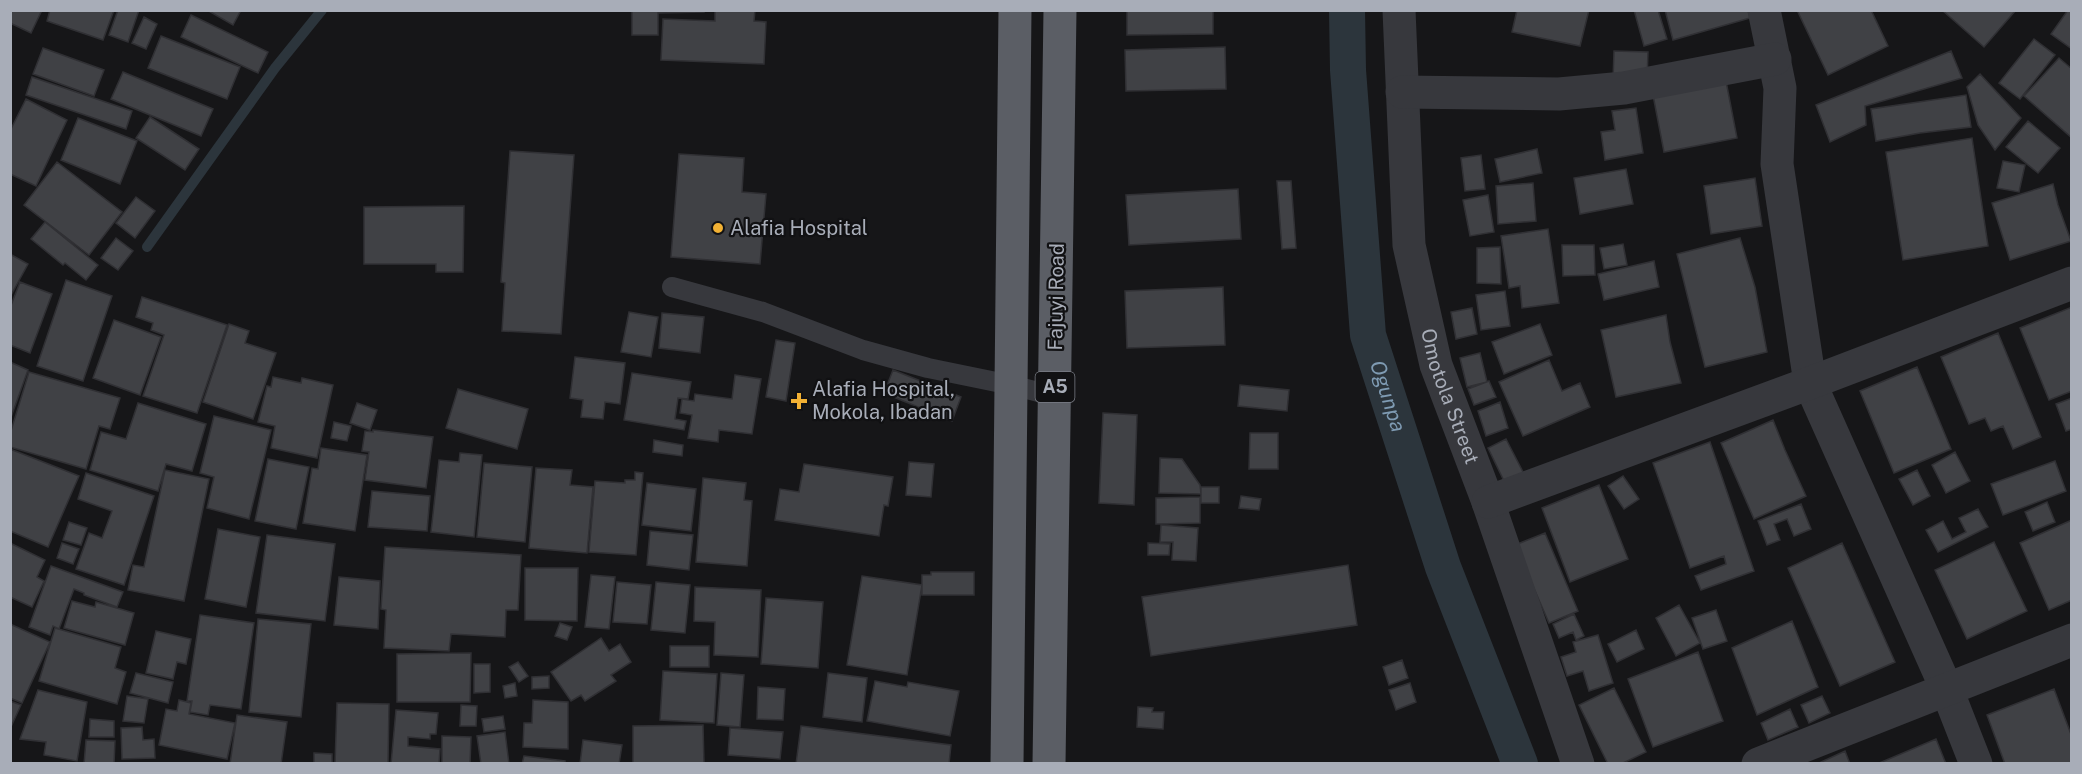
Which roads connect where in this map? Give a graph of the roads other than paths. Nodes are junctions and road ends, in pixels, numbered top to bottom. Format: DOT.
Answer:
graph roads {
  1 [pos="1015,10"];
  2 [pos="1060,10"];
  3 [pos="1399,10"];
  4 [pos="1764,10"];
  5 [pos="1775,59"];
  6 [pos="1402,92"];
  7 [pos="2072,283"];
  8 [pos="672,287"];
  9 [pos="1810,383"];
  10 [pos="1011,385"];
  11 [pos="1054,396"];
  12 [pos="1488,502"];
  13 [pos="2072,640"];
  14 [pos="1947,690"];
  15 [pos="1007,764"];
  16 [pos="1049,764"];
  17 [pos="1578,764"];
  18 [pos="1758,764"];
  19 [pos="1976,764"];
  1 -- 10 [label="highway, A5"];
  2 -- 11 [label="highway, Fajuyi Road / A5"];
  3 -- 6 [label="street, Omotola Street"];
  4 -- 5 [label="street"];
  5 -- 6 [label="street"];
  5 -- 9 [label="street"];
  6 -- 12 [label="street, Omotola Street"];
  7 -- 9 [label="street"];
  8 -- 10 [label="lane"];
  9 -- 12 [label="street"];
  9 -- 14 [label="street"];
  10 -- 11 [label="lane"];
  10 -- 15 [label="highway, A5"];
  11 -- 16 [label="highway, Fajuyi Road / A5"];
  12 -- 17 [label="street, Omotola Street"];
  13 -- 14 [label="street"];
  14 -- 18 [label="street"];
  14 -- 19 [label="street"];
}
